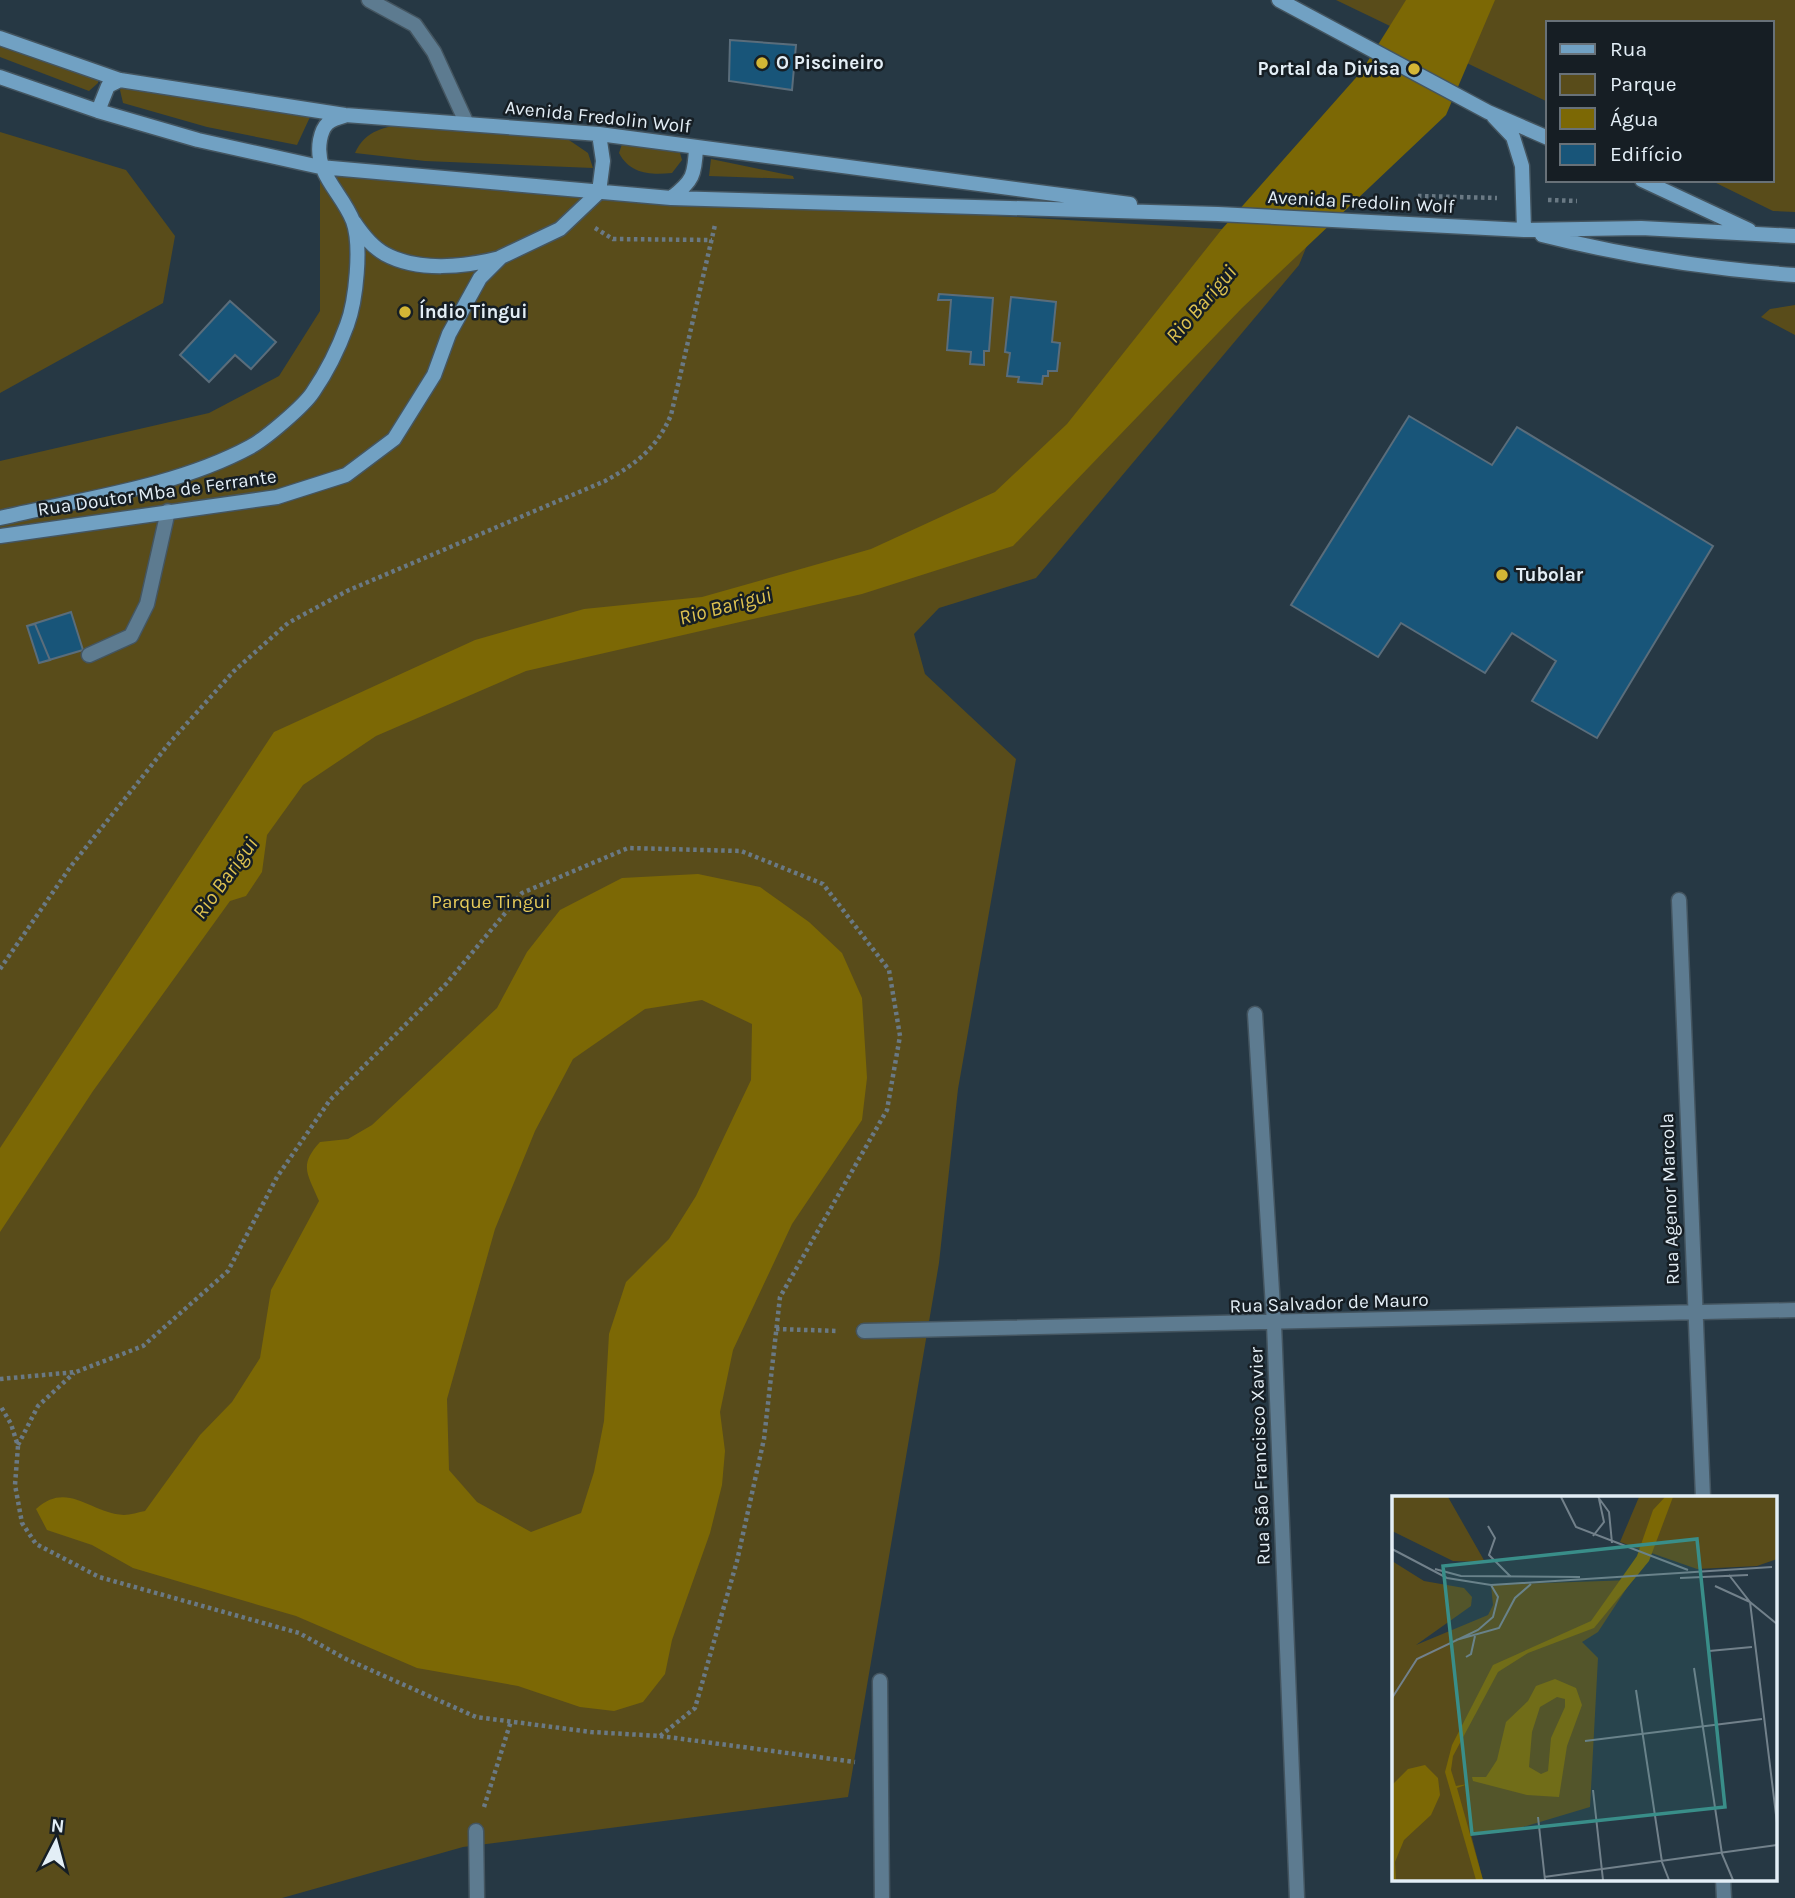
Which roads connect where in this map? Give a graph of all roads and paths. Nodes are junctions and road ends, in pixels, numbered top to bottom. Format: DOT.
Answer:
graph roads {
  1 [pos="369,0"];
  2 [pos="1279,0"];
  3 [pos="0,38"];
  4 [pos="0,77"];
  5 [pos="120,80"];
  6 [pos="1485,110"];
  7 [pos="98,111"];
  8 [pos="345,115"];
  9 [pos="467,124"];
  10 [pos="599,134"];
  11 [pos="1546,137"];
  12 [pos="696,147"];
  13 [pos="320,167"];
  14 [pos="1646,182"];
  15 [pos="599,192"];
  16 [pos="671,198"];
  17 [pos="720,200"];
  18 [pos="1197,214"];
  19 [pos="353,221"];
  20 [pos="594,228"];
  21 [pos="1524,230"];
  22 [pos="1754,232"];
  23 [pos="1795,236"];
  24 [pos="712,240"];
  25 [pos="501,257"];
  26 [pos="1795,275"];
  27 [pos="168,511"];
  28 [pos="0,518"];
  29 [pos="0,537"];
  30 [pos="89,655"];
  31 [pos="1679,900"];
  32 [pos="0,969"];
  33 [pos="1255,1014"];
  34 [pos="1795,1310"];
  35 [pos="1693,1311"];
  36 [pos="1274,1324"];
  37 [pos="776,1329"];
  38 [pos="864,1331"];
  39 [pos="76,1372"];
  40 [pos="0,1379"];
  41 [pos="0,1405"];
  42 [pos="18,1446"];
  43 [pos="1703,1496"];
  44 [pos="880,1681"];
  45 [pos="511,1721"];
  46 [pos="660,1736"];
  47 [pos="880,1765"];
  48 [pos="476,1831"];
  49 [pos="477,1898"];
  50 [pos="882,1898"];
  51 [pos="1297,1898"];
  1 -- 9 [label="street"];
  2 -- 6 [label="main road"];
  3 -- 5 [label="main road, Avenida Fredolin Wolf"];
  4 -- 7 [label="main road, Avenida Fredolin Wolf"];
  5 -- 7 [label="main road"];
  5 -- 8 [label="main road, Avenida Fredolin Wolf"];
  6 -- 11 [label="main road"];
  6 -- 21 [label="main road"];
  7 -- 13 [label="main road, Avenida Fredolin Wolf"];
  8 -- 9 [label="main road, Avenida Fredolin Wolf"];
  8 -- 13 [label="main road"];
  9 -- 10 [label="main road, Avenida Fredolin Wolf"];
  10 -- 12 [label="main road, Avenida Fredolin Wolf"];
  10 -- 15 [label="main road"];
  12 -- 16 [label="main road"];
  12 -- 18 [label="main road, Avenida Fredolin Wolf"];
  13 -- 15 [label="main road, Avenida Fredolin Wolf"];
  13 -- 19 [label="main road, Rua Doutor Mba de Ferrante"];
  14 -- 22 [label="main road"];
  15 -- 16 [label="main road, Avenida Fredolin Wolf"];
  15 -- 25 [label="main road, Rua Doutor Mba de Ferrante"];
  16 -- 17 [label="main road, Avenida Fredolin Wolf"];
  17 -- 18 [label="main road, Avenida Fredolin Wolf"];
  17 -- 24 [label="path"];
  18 -- 21 [label="main road, Avenida Fredolin Wolf"];
  19 -- 25 [label="main road"];
  19 -- 28 [label="main road, Rua Doutor Mba de Ferrante"];
  20 -- 24 [label="path"];
  21 -- 22 [label="main road, Avenida Fredolin Wolf"];
  21 -- 26 [label="main road, Avenida Fredolin Wolf"];
  22 -- 23 [label="main road, Avenida Fredolin Wolf"];
  24 -- 32 [label="path"];
  25 -- 27 [label="main road, Rua Doutor Mba de Ferrante"];
  27 -- 29 [label="main road, Rua Doutor Mba de Ferrante"];
  27 -- 30 [label="street"];
  31 -- 35 [label="street, Rua Agenor Marcola"];
  33 -- 36 [label="street, Rua São Francisco Xavier"];
  34 -- 35 [label="street, Rua Salvador de Mauro"];
  35 -- 36 [label="street, Rua Salvador de Mauro"];
  35 -- 43 [label="street, Rua Agenor Marcola"];
  36 -- 38 [label="street, Rua Salvador de Mauro"];
  36 -- 51 [label="street, Rua São Francisco Xavier"];
  37 -- 38 [label="path"];
  37 -- 39 [label="path"];
  37 -- 46 [label="path"];
  39 -- 40 [label="path"];
  39 -- 42 [label="path"];
  41 -- 42 [label="path"];
  42 -- 45 [label="path"];
  44 -- 47 [label="street"];
  45 -- 46 [label="path"];
  45 -- 48 [label="path"];
  46 -- 47 [label="path"];
  47 -- 50 [label="street"];
  48 -- 49 [label="street"];
}
